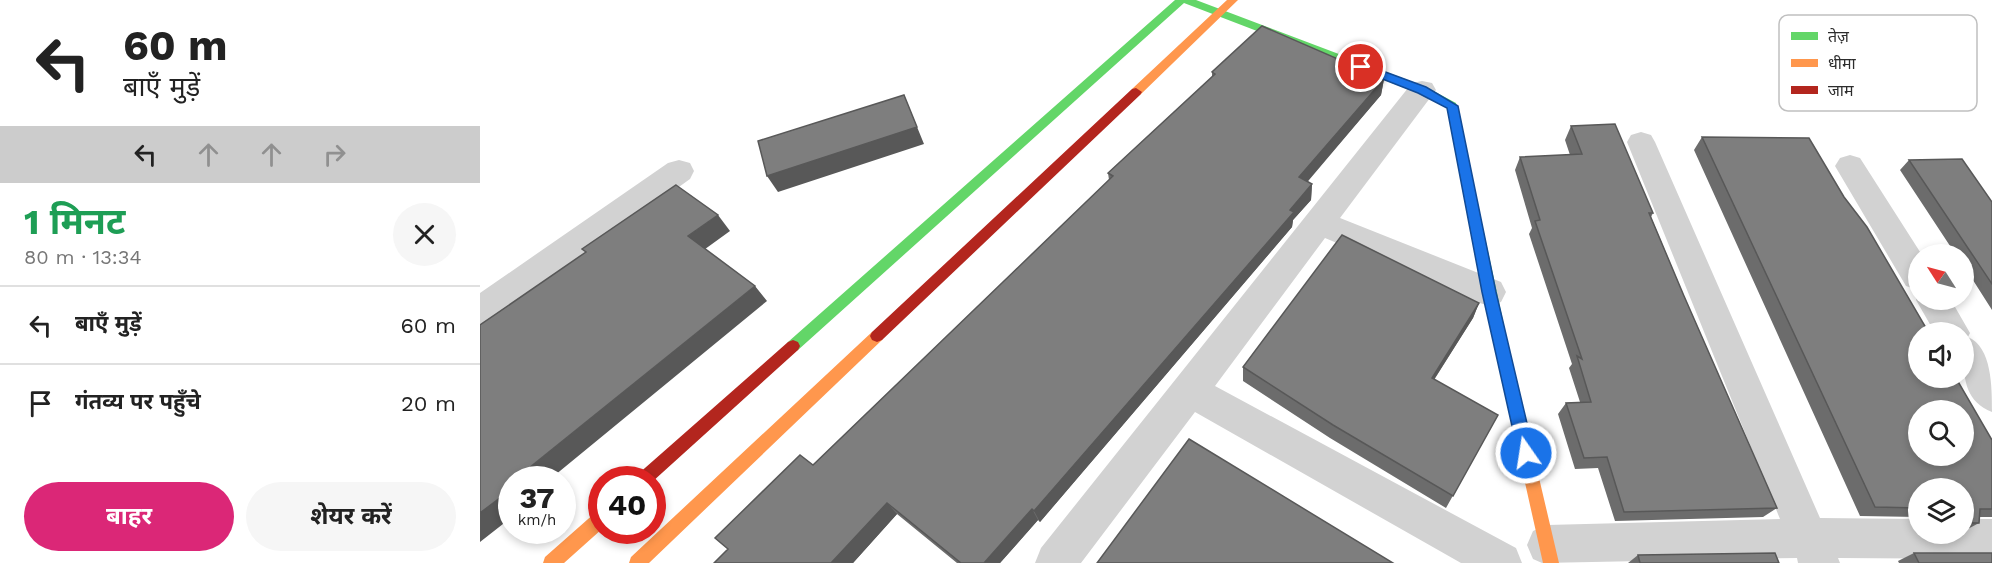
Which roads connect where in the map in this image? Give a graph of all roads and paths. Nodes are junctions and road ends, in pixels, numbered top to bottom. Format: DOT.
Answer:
graph roads {
  1 [pos="1181,0"];
  2 [pos="1186,0"];
  3 [pos="1233,0"];
  4 [pos="1220,13"];
  5 [pos="1422,90"];
  6 [pos="1641,142"];
  7 [pos="1850,166"];
  8 [pos="679,171"];
  9 [pos="1318,222"];
  10 [pos="1908,261"];
  11 [pos="1489,292"];
  12 [pos="480,311"];
  13 [pos="1974,366"];
  14 [pos="1189,390"];
  15 [pos="1992,396"];
  16 [pos="660,466"];
  17 [pos="588,530"];
  18 [pos="1992,539"];
  19 [pos="1814,550"];
  20 [pos="1549,554"];
  21 [pos="551,563"];
  22 [pos="637,563"];
  23 [pos="1056,563"];
  24 [pos="1501,563"];
  1 -- 16 [label="main road"];
  2 -- 4 [label="main road"];
  3 -- 4 [label="main road"];
  4 -- 5 [label="main road"];
  4 -- 22 [label="main road"];
  5 -- 9 [label="street"];
  5 -- 11 [label="main road"];
  6 -- 19 [label="street"];
  7 -- 10 [label="street"];
  8 -- 12 [label="street"];
  9 -- 11 [label="street"];
  9 -- 14 [label="street"];
  11 -- 20 [label="main road"];
  13 -- 15 [label="street"];
  14 -- 23 [label="street"];
  14 -- 24 [label="street"];
  17 -- 21 [label="main road"];
  18 -- 19 [label="street"];
  19 -- 20 [label="street"];
}
